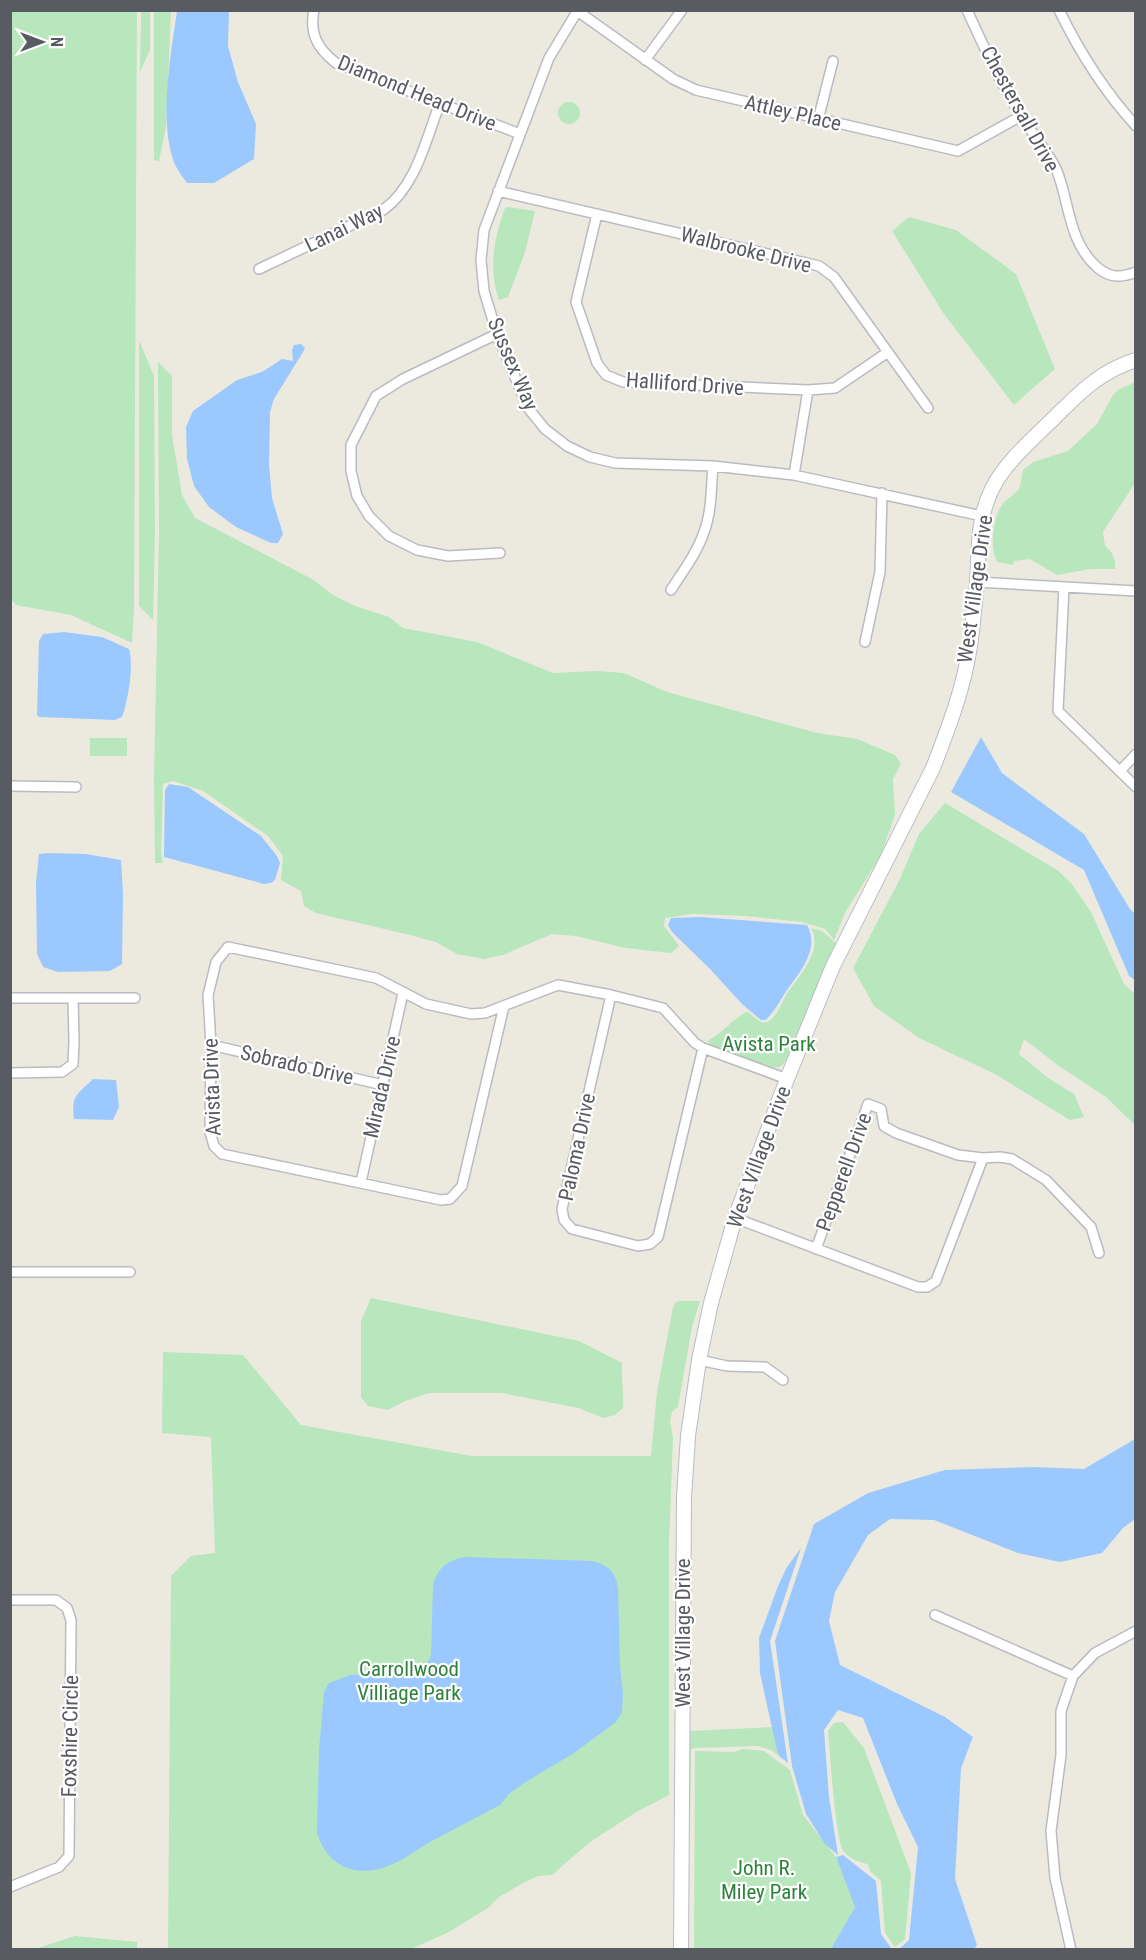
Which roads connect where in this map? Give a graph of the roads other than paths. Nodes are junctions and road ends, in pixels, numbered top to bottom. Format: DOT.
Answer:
graph roads {
  1 [pos="314,10"];
  2 [pos="682,10"];
  3 [pos="967,10"];
  4 [pos="1059,10"];
  5 [pos="577,11"];
  6 [pos="645,60"];
  7 [pos="832,61"];
  8 [pos="440,103"];
  9 [pos="1021,116"];
  10 [pos="818,120"];
  11 [pos="1136,126"];
  12 [pos="520,134"];
  13 [pos="498,191"];
  14 [pos="597,214"];
  15 [pos="260,269"];
  16 [pos="1136,272"];
  17 [pos="497,334"];
  18 [pos="888,352"];
  19 [pos="1136,360"];
  20 [pos="808,390"];
  21 [pos="928,408"];
  22 [pos="713,466"];
  23 [pos="794,475"];
  24 [pos="882,493"];
  25 [pos="982,516"];
  26 [pos="500,553"];
  27 [pos="977,582"];
  28 [pos="1064,587"];
  29 [pos="671,590"];
  30 [pos="1136,591"];
  31 [pos="865,642"];
  32 [pos="1136,754"];
  33 [pos="1120,771"];
  34 [pos="10,786"];
  35 [pos="76,787"];
  36 [pos="1136,787"];
  37 [pos="403,993"];
  38 [pos="611,995"];
  39 [pos="10,998"];
  40 [pos="73,998"];
  41 [pos="135,999"];
  42 [pos="504,1006"];
  43 [pos="211,1045"];
  44 [pos="703,1048"];
  45 [pos="10,1073"];
  46 [pos="787,1079"];
  47 [pos="383,1085"];
  48 [pos="983,1158"];
  49 [pos="361,1182"];
  50 [pos="735,1218"];
  51 [pos="816,1248"];
  52 [pos="1099,1253"];
  53 [pos="10,1272"];
  54 [pos="130,1272"];
  55 [pos="699,1360"];
  56 [pos="783,1380"];
  57 [pos="10,1600"];
  58 [pos="935,1615"];
  59 [pos="1136,1631"];
  60 [pos="1073,1676"];
  61 [pos="10,1887"];
  62 [pos="681,1950"];
  63 [pos="1071,1950"];
  1 -- 8 [label="street, Diamond Head Drive"];
  2 -- 6 [label="street"];
  3 -- 9 [label="street, Chestersall Drive"];
  4 -- 11 [label="street"];
  5 -- 6 [label="street, Attley Place"];
  5 -- 12 [label="street, Sussex Way"];
  6 -- 10 [label="street, Attley Place"];
  7 -- 10 [label="street"];
  8 -- 12 [label="street, Diamond Head Drive"];
  8 -- 15 [label="street, Lanai Way"];
  9 -- 10 [label="street, Attley Place"];
  9 -- 16 [label="street, Chestersall Drive"];
  12 -- 13 [label="street, Sussex Way"];
  13 -- 14 [label="street, Walbrooke Drive"];
  13 -- 17 [label="street, Sussex Way"];
  14 -- 18 [label="street, Walbrooke Drive"];
  14 -- 20 [label="street, Halliford Drive"];
  17 -- 22 [label="street, Sussex Way"];
  17 -- 26 [label="street"];
  18 -- 20 [label="street, Halliford Drive"];
  18 -- 21 [label="street, Walbrooke Drive"];
  19 -- 25 [label="street, West Village Drive"];
  20 -- 23 [label="street"];
  22 -- 23 [label="street, Sussex Way"];
  22 -- 29 [label="street"];
  23 -- 24 [label="street, Sussex Way"];
  24 -- 25 [label="street, Sussex Way"];
  24 -- 31 [label="street"];
  25 -- 27 [label="street, West Village Drive"];
  27 -- 28 [label="street"];
  27 -- 46 [label="street, West Village Drive"];
  28 -- 30 [label="street"];
  28 -- 33 [label="street"];
  32 -- 33 [label="street"];
  33 -- 36 [label="street"];
  34 -- 35 [label="street"];
  37 -- 42 [label="street, Avista Drive"];
  37 -- 43 [label="street, Avista Drive"];
  37 -- 47 [label="street, Mirada Drive"];
  38 -- 42 [label="street, Avista Drive"];
  38 -- 44 [label="street, Avista Drive"];
  38 -- 44 [label="street, Paloma Drive"];
  39 -- 40 [label="street"];
  40 -- 41 [label="street"];
  40 -- 45 [label="street"];
  42 -- 49 [label="street, Avista Drive"];
  43 -- 47 [label="street, Sobrado Drive"];
  43 -- 49 [label="street, Avista Drive"];
  44 -- 46 [label="street, Avista Drive"];
  46 -- 50 [label="street, West Village Drive"];
  47 -- 49 [label="street, Mirada Drive"];
  48 -- 51 [label="street"];
  48 -- 51 [label="street, Pepperell Drive"];
  48 -- 52 [label="street, Pepperell Drive"];
  50 -- 51 [label="street"];
  50 -- 55 [label="street, West Village Drive"];
  53 -- 54 [label="street"];
  55 -- 56 [label="street"];
  55 -- 62 [label="street, West Village Drive"];
  57 -- 61 [label="street, Foxshire Circle"];
  58 -- 60 [label="street"];
  59 -- 60 [label="street"];
  60 -- 63 [label="street"];
}
